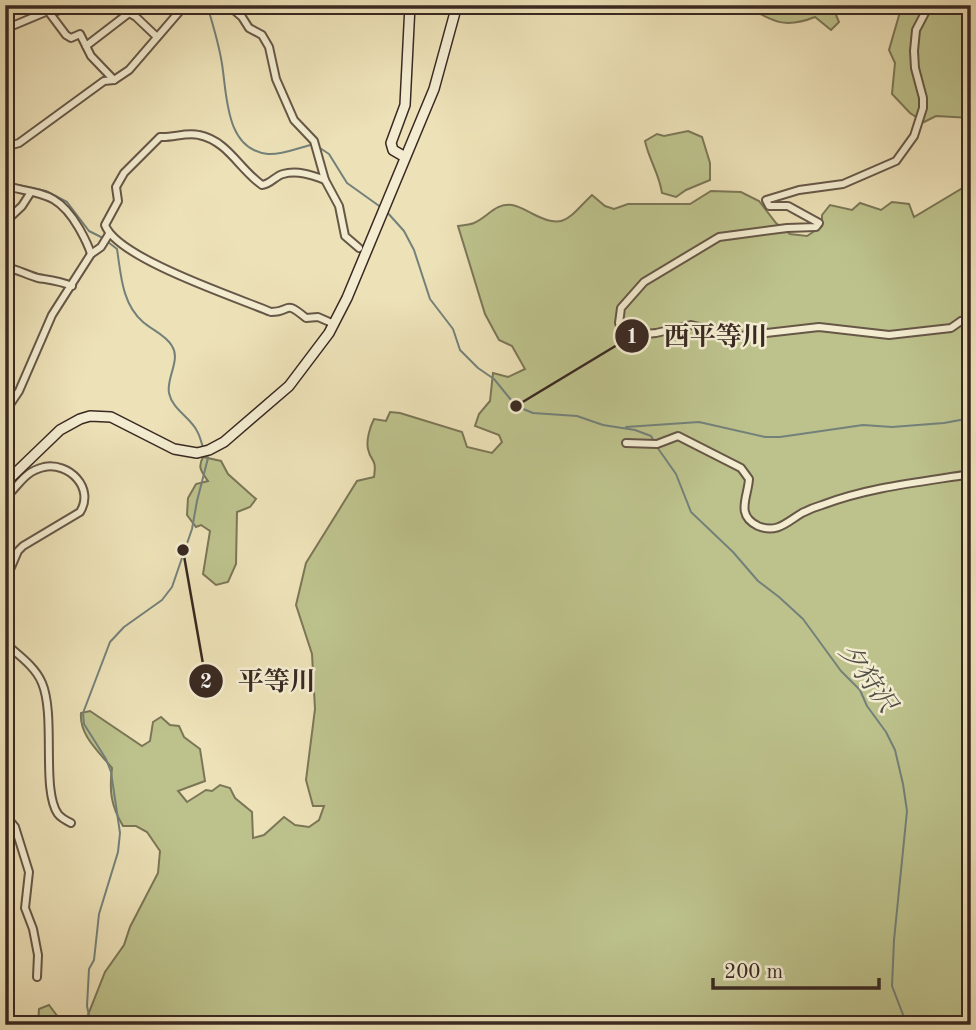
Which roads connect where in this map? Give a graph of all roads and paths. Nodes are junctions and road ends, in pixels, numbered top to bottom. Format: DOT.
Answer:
graph roads {
  1 [pos="73,5"];
  2 [pos="185,5"];
  3 [pos="228,5"];
  4 [pos="410,5"];
  5 [pos="457,5"];
  6 [pos="49,10"];
  7 [pos="926,11"];
  8 [pos="5,29"];
  9 [pos="158,37"];
  10 [pos="86,46"];
  11 [pos="114,79"];
  12 [pos="5,148"];
  13 [pos="405,156"];
  14 [pos="325,180"];
  15 [pos="5,186"];
  16 [pos="31,192"];
  17 [pos="5,222"];
  18 [pos="106,238"];
  19 [pos="359,248"];
  20 [pos="91,254"];
  21 [pos="5,267"];
  22 [pos="72,286"];
  23 [pos="971,319"];
  24 [pos="334,324"];
  25 [pos="5,412"];
  26 [pos="626,443"];
  27 [pos="971,474"];
  28 [pos="5,483"];
  29 [pos="5,498"];
  30 [pos="5,581"];
  31 [pos="5,643"];
  32 [pos="5,816"];
  33 [pos="71,823"];
  34 [pos="37,977"];
  1 -- 6 [label="street"];
  2 -- 9 [label="street"];
  3 -- 14 [label="street"];
  4 -- 13 [label="street"];
  5 -- 13 [label="street"];
  6 -- 8 [label="street"];
  6 -- 10 [label="street"];
  7 -- 23 [label="street"];
  9 -- 10 [label="street"];
  9 -- 11 [label="street"];
  10 -- 11 [label="street"];
  11 -- 12 [label="street"];
  13 -- 24 [label="street"];
  14 -- 18 [label="street"];
  14 -- 19 [label="street"];
  15 -- 16 [label="street"];
  16 -- 17 [label="street"];
  16 -- 20 [label="street"];
  18 -- 20 [label="street"];
  18 -- 24 [label="street"];
  20 -- 22 [label="street"];
  21 -- 22 [label="street"];
  22 -- 25 [label="street"];
  24 -- 28 [label="street"];
  26 -- 27 [label="street"];
  29 -- 30 [label="street"];
  31 -- 33 [label="street"];
  32 -- 34 [label="street"];
}
